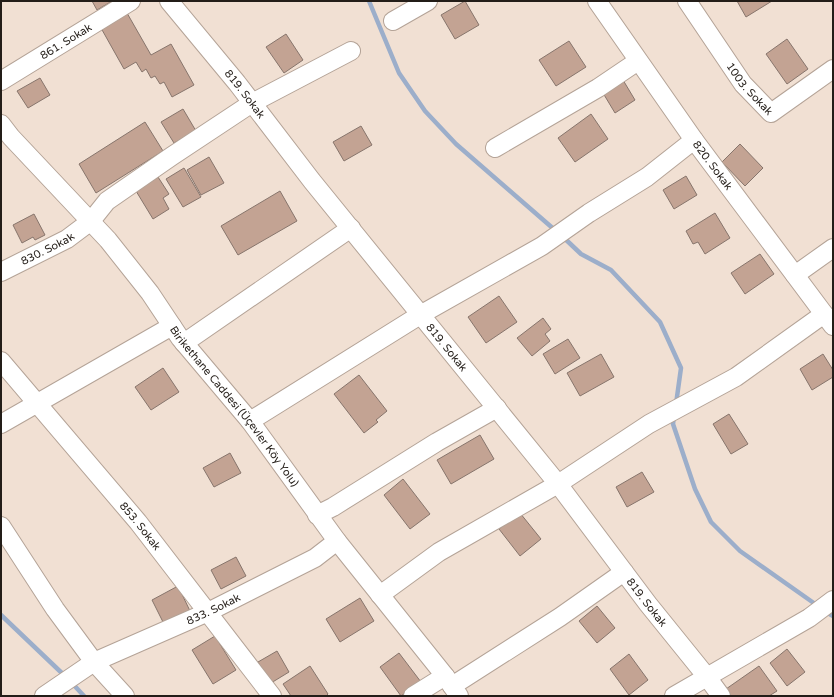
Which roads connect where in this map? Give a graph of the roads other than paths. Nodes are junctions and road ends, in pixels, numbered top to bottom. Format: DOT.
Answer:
graph roads {
  1 [pos="131,1"];
  2 [pos="168,1"];
  3 [pos="428,1"];
  4 [pos="597,1"];
  5 [pos="686,1"];
  6 [pos="393,21"];
  7 [pos="351,51"];
  8 [pos="638,61"];
  9 [pos="833,69"];
  10 [pos="1,80"];
  11 [pos="252,103"];
  12 [pos="2,126"];
  13 [pos="694,140"];
  14 [pos="495,148"];
  15 [pos="91,221"];
  16 [pos="350,228"];
  17 [pos="833,248"];
  18 [pos="1,272"];
  19 [pos="795,275"];
  20 [pos="420,314"];
  21 [pos="829,320"];
  22 [pos="172,326"];
  23 [pos="184,343"];
  24 [pos="1,361"];
  25 [pos="37,404"];
  26 [pos="497,408"];
  27 [pos="250,421"];
  28 [pos="1,424"];
  29 [pos="558,484"];
  30 [pos="317,515"];
  31 [pos="1,526"];
  32 [pos="337,541"];
  33 [pos="624,572"];
  34 [pos="380,595"];
  35 [pos="833,600"];
  36 [pos="208,612"];
  37 [pos="90,665"];
  38 [pos="707,678"];
  39 [pos="452,686"];
  40 [pos="44,696"];
  41 [pos="125,696"];
  42 [pos="272,696"];
  43 [pos="413,696"];
  44 [pos="674,696"];
  45 [pos="720,696"];
  1 -- 10 [label="street, 861. Sokak"];
  2 -- 11 [label="street, 819. Sokak"];
  3 -- 6 [label="street"];
  4 -- 8 [label="street, 820. Sokak"];
  5 -- 9 [label="street, 1003. Sokak"];
  7 -- 11 [label="street, 830. Sokak"];
  8 -- 13 [label="street, 820. Sokak"];
  8 -- 14 [label="street"];
  11 -- 15 [label="street, 830. Sokak"];
  11 -- 16 [label="street, 819. Sokak"];
  12 -- 15 [label="street, Birikethane Caddesi (Üçevler Köy Yolu)"];
  13 -- 19 [label="street, 820. Sokak"];
  13 -- 20 [label="street"];
  15 -- 18 [label="street, 830. Sokak"];
  15 -- 22 [label="street, Birikethane Caddesi (Üçevler Köy Yolu)"];
  16 -- 20 [label="street, 819. Sokak"];
  16 -- 23 [label="street"];
  17 -- 19 [label="street"];
  19 -- 21 [label="street, 820. Sokak"];
  20 -- 26 [label="street, 819. Sokak"];
  20 -- 27 [label="street"];
  21 -- 29 [label="street"];
  22 -- 23 [label="street, Birikethane Caddesi (Üçevler Köy Yolu)"];
  22 -- 25 [label="street"];
  23 -- 27 [label="street, Birikethane Caddesi (Üçevler Köy Yolu)"];
  24 -- 25 [label="street, 853. Sokak"];
  25 -- 28 [label="street"];
  25 -- 36 [label="street, 853. Sokak"];
  26 -- 29 [label="street, 819. Sokak"];
  26 -- 30 [label="street"];
  27 -- 30 [label="street, Birikethane Caddesi (Üçevler Köy Yolu)"];
  29 -- 33 [label="street, 819. Sokak"];
  29 -- 34 [label="street"];
  30 -- 32 [label="street, Birikethane Caddesi (Üçevler Köy Yolu)"];
  31 -- 37 [label="street"];
  32 -- 34 [label="street, Birikethane Caddesi (Üçevler Köy Yolu)"];
  32 -- 36 [label="street, 833. Sokak"];
  33 -- 38 [label="street, 819. Sokak"];
  33 -- 39 [label="street"];
  34 -- 39 [label="street, Birikethane Caddesi (Üçevler Köy Yolu)"];
  35 -- 38 [label="street"];
  36 -- 37 [label="street, 833. Sokak"];
  36 -- 42 [label="street, 853. Sokak"];
  37 -- 40 [label="street, 833. Sokak"];
  37 -- 41 [label="street"];
  38 -- 44 [label="street"];
  38 -- 45 [label="street, 819. Sokak"];
  39 -- 43 [label="street"];
}
